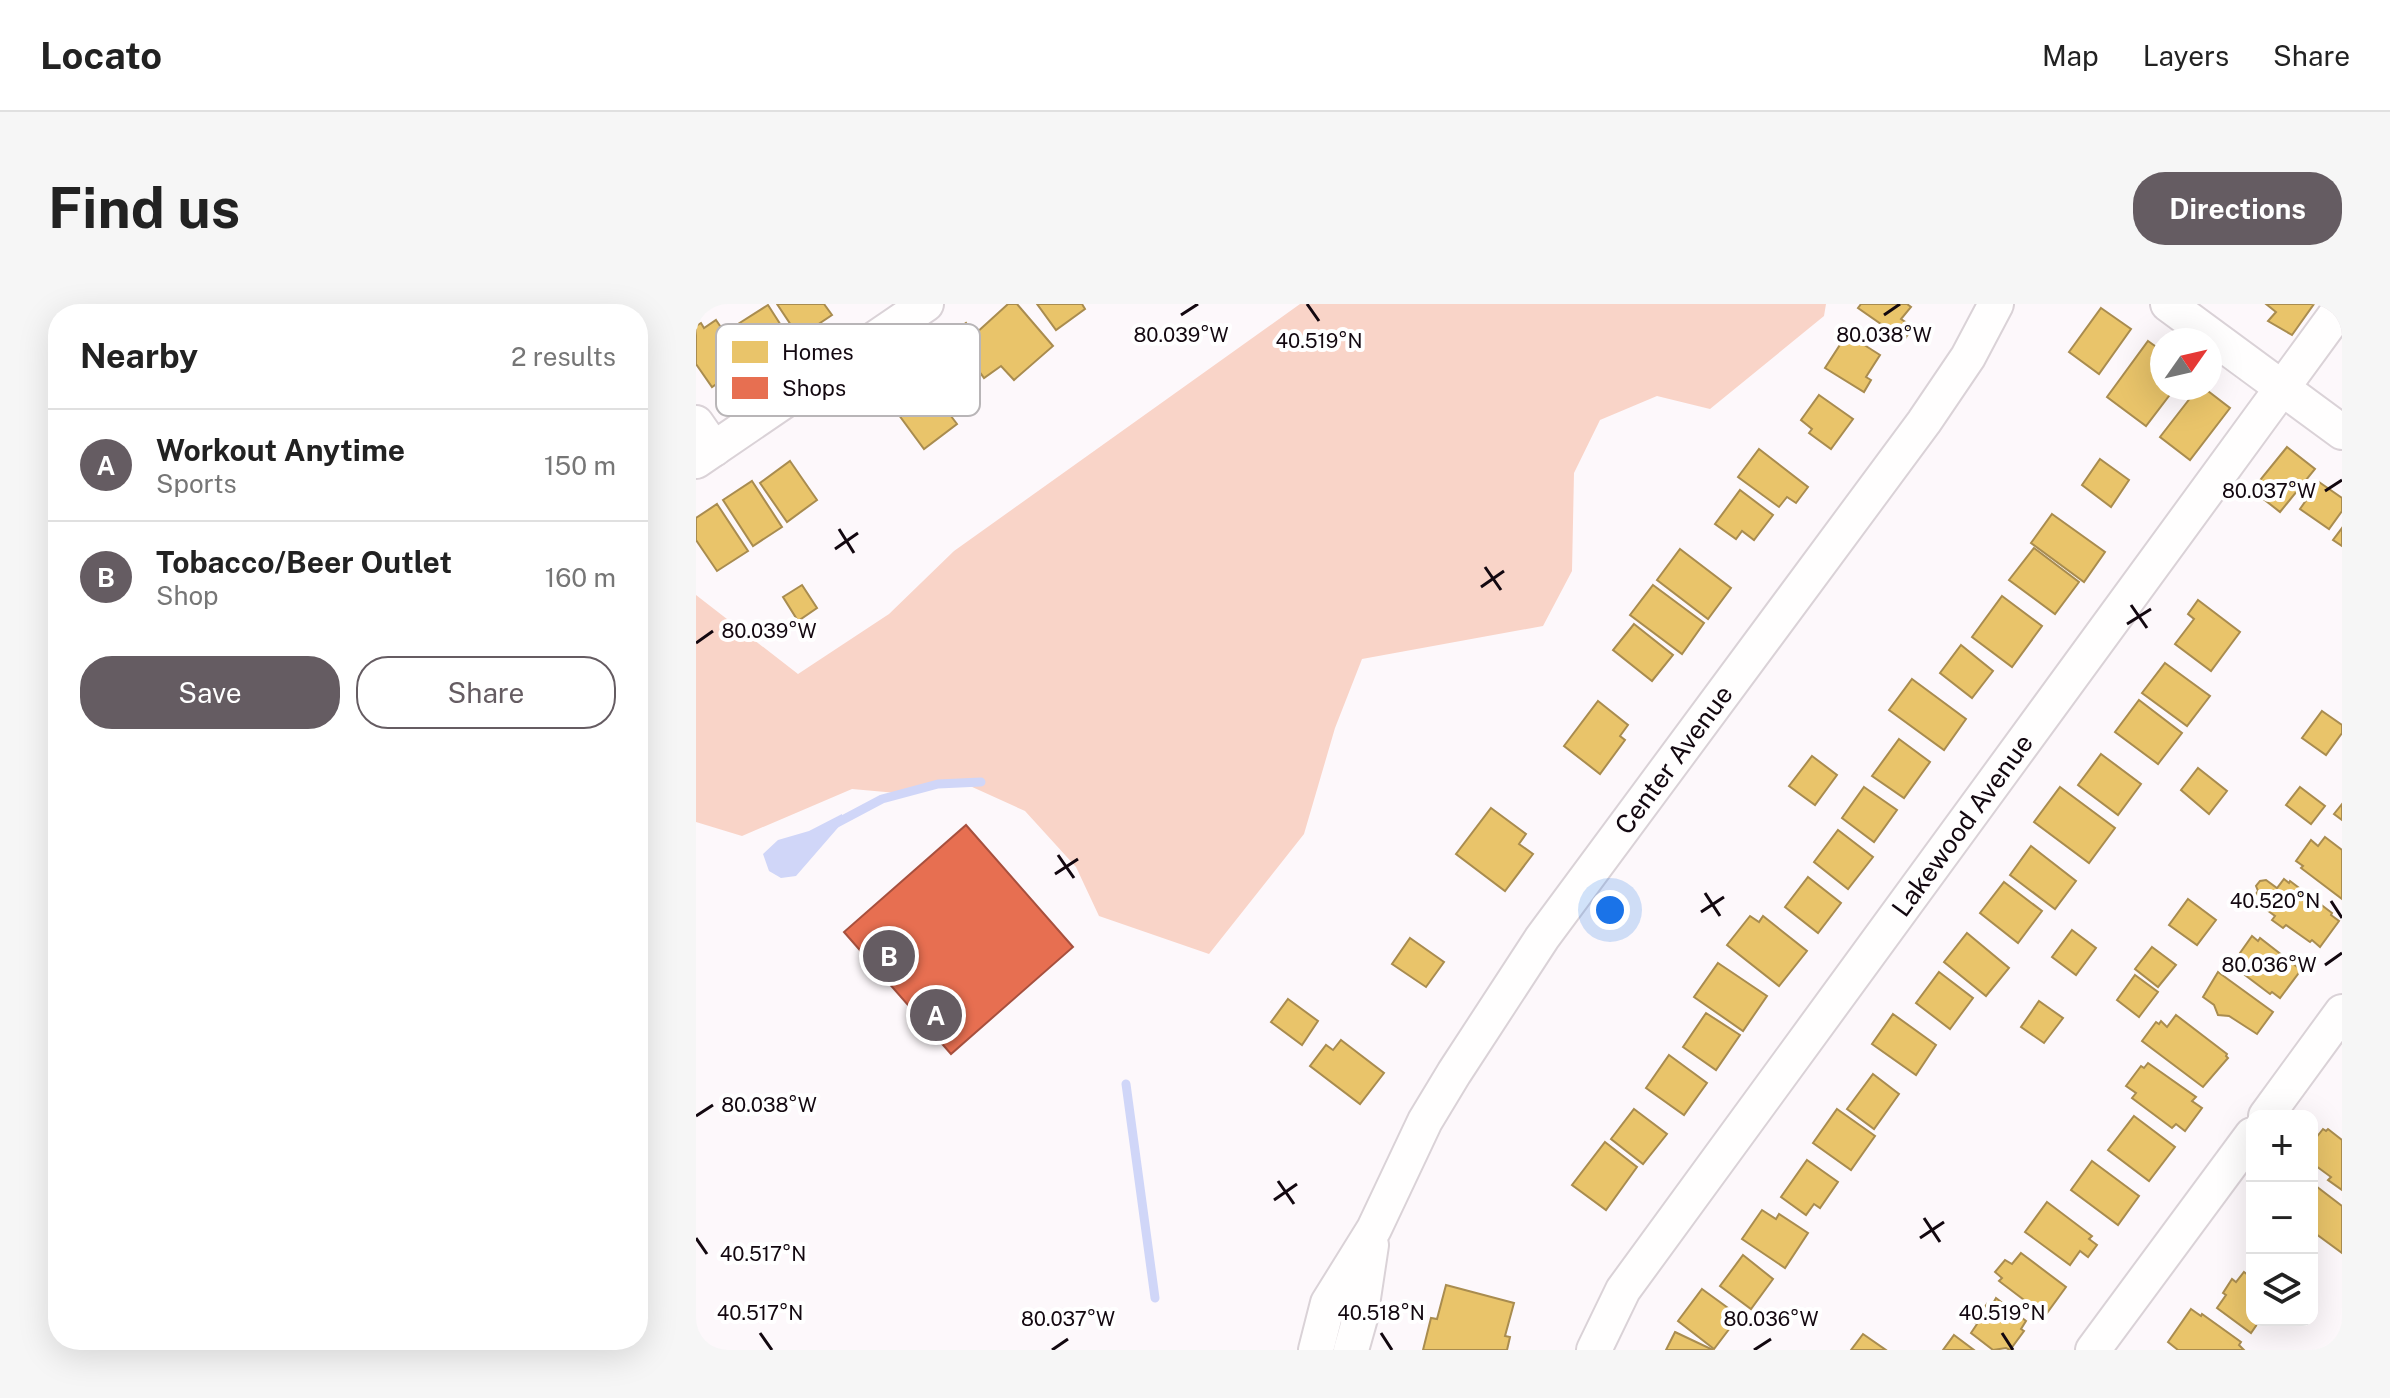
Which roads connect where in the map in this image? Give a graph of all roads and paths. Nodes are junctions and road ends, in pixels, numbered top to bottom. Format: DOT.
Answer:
graph roads {
  1 [pos="926,304"];
  2 [pos="1996,304"];
  3 [pos="2168,304"];
  4 [pos="2342,306"];
  5 [pos="894,324"];
  6 [pos="2281,388"];
  7 [pos="747,416"];
  8 [pos="2342,432"];
  9 [pos="702,444"];
  10 [pos="2342,1012"];
  11 [pos="2270,1110"];
  12 [pos="2246,1143"];
  13 [pos="1374,1229"];
  14 [pos="1316,1350"];
  15 [pos="1351,1350"];
  16 [pos="1594,1350"];
  17 [pos="2093,1350"];
  1 -- 5 [label="street"];
  2 -- 13 [label="street, Center Avenue"];
  3 -- 6 [label="street"];
  4 -- 6 [label="street, Lakewood Avenue"];
  6 -- 8 [label="street"];
  6 -- 16 [label="street, Lakewood Avenue"];
  7 -- 9 [label="street"];
  10 -- 11 [label="street"];
  12 -- 17 [label="street"];
  13 -- 14 [label="street, Center Avenue"];
  13 -- 15 [label="street, Center Avenue"];
}
